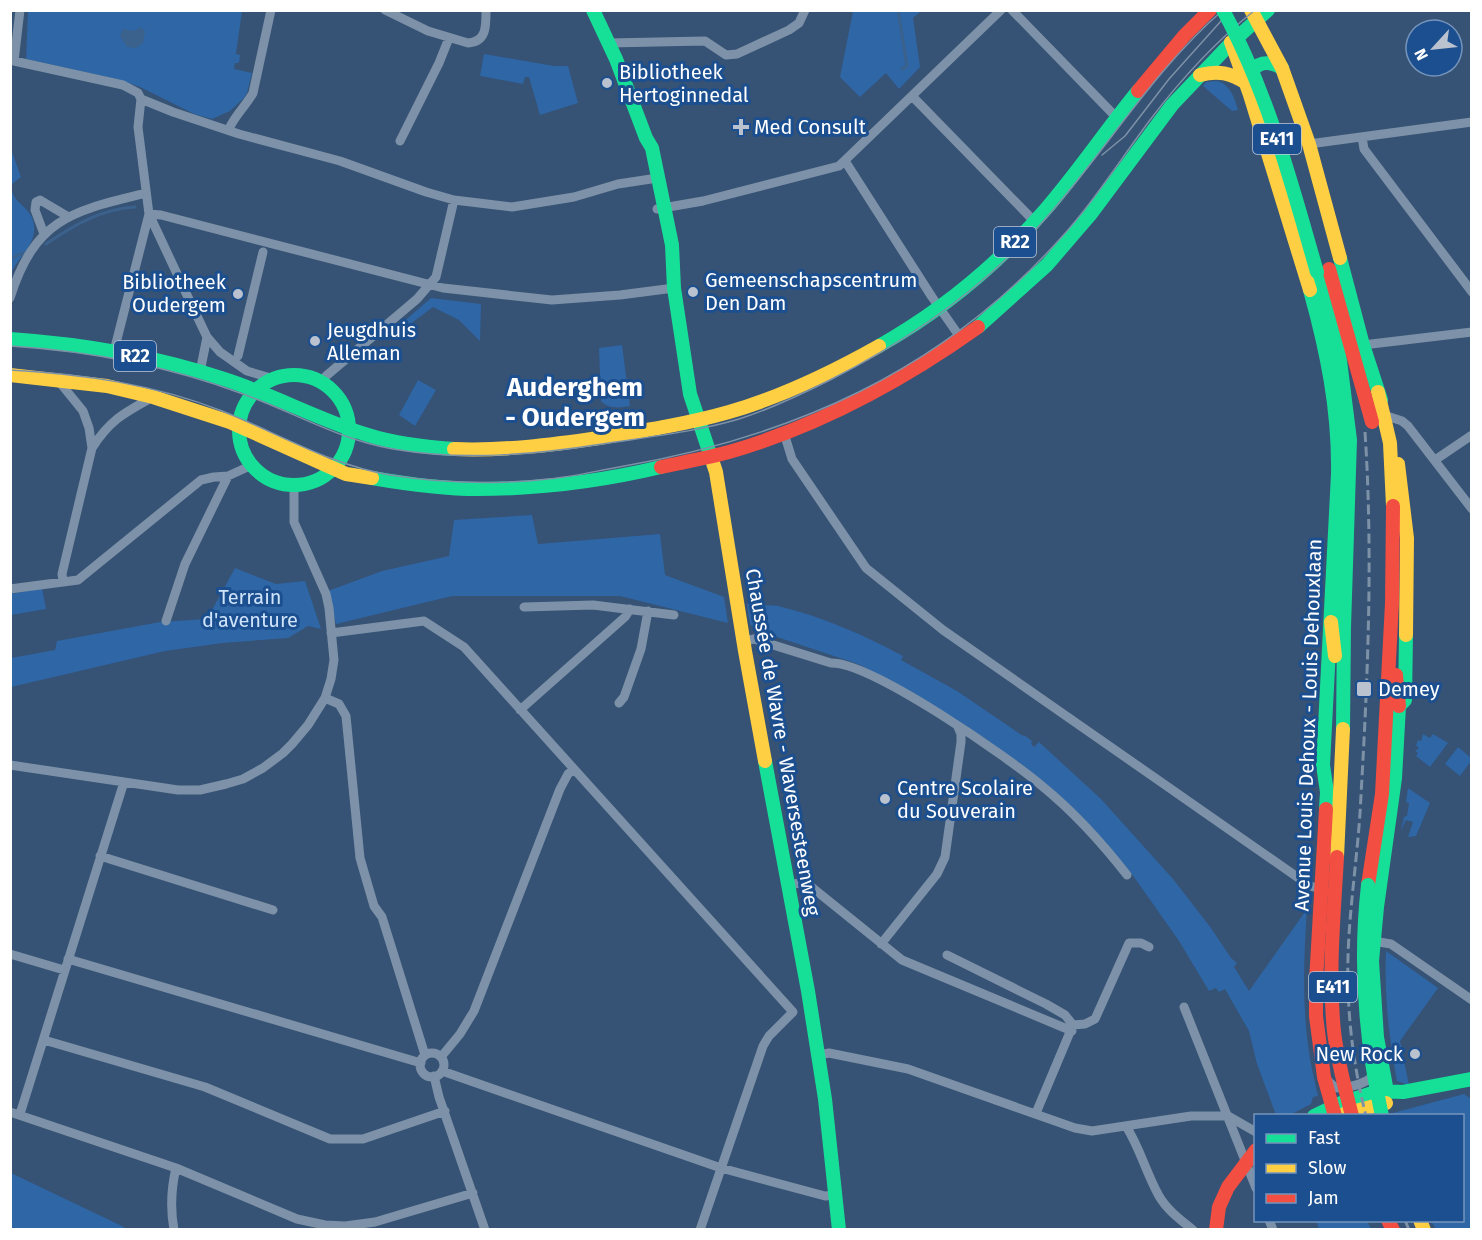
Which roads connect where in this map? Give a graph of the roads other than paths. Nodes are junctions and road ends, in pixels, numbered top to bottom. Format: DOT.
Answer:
graph roads {
  1 [pos="20,10"];
  2 [pos="271,10"];
  3 [pos="385,10"];
  4 [pos="486,10"];
  5 [pos="593,10"];
  6 [pos="805,10"];
  7 [pos="1000,10"];
  8 [pos="1012,10"];
  9 [pos="1213,10"];
  10 [pos="1223,10"];
  11 [pos="1238,10"];
  12 [pos="1268,10"];
  13 [pos="1254,15"];
  14 [pos="449,38"];
  15 [pos="1231,43"];
  16 [pos="609,44"];
  17 [pos="1281,68"];
  18 [pos="1200,75"];
  19 [pos="1246,83"];
  20 [pos="912,96"];
  21 [pos="141,99"];
  22 [pos="1117,118"];
  23 [pos="1472,122"];
  24 [pos="229,129"];
  25 [pos="1362,137"];
  26 [pos="646,138"];
  27 [pos="400,141"];
  28 [pos="1309,144"];
  29 [pos="845,161"];
  30 [pos="651,179"];
  31 [pos="146,193"];
  32 [pos="454,200"];
  33 [pos="661,208"];
  34 [pos="149,214"];
  35 [pos="67,216"];
  36 [pos="1034,221"];
  37 [pos="44,234"];
  38 [pos="263,252"];
  39 [pos="1323,270"];
  40 [pos="430,285"];
  41 [pos="674,288"];
  42 [pos="1472,292"];
  43 [pos="10,298"];
  44 [pos="939,307"];
  45 [pos="1472,332"];
  46 [pos="207,337"];
  47 [pos="10,339"];
  48 [pos="962,340"];
  49 [pos="1363,345"];
  50 [pos="114,351"];
  51 [pos="238,356"];
  52 [pos="200,372"];
  53 [pos="10,375"];
  54 [pos="57,379"];
  55 [pos="274,379"];
  56 [pos="322,383"];
  57 [pos="257,390"];
  58 [pos="1377,392"];
  59 [pos="153,397"];
  60 [pos="1387,416"];
  61 [pos="698,419"];
  62 [pos="240,426"];
  63 [pos="349,429"];
  64 [pos="784,433"];
  65 [pos="1472,435"];
  66 [pos="92,448"];
  67 [pos="710,457"];
  68 [pos="1435,460"];
  69 [pos="252,465"];
  70 [pos="333,468"];
  71 [pos="228,476"];
  72 [pos="294,485"];
  73 [pos="1472,509"];
  74 [pos="1348,532"];
  75 [pos="1393,536"];
  76 [pos="63,581"];
  77 [pos="10,589"];
  78 [pos="1332,599"];
  79 [pos="1392,603"];
  80 [pos="524,607"];
  81 [pos="630,609"];
  82 [pos="648,611"];
  83 [pos="674,615"];
  84 [pos="166,621"];
  85 [pos="1331,622"];
  86 [pos="332,633"];
  87 [pos="745,640"];
  88 [pos="325,698"];
  89 [pos="619,703"];
  90 [pos="1399,706"];
  91 [pos="520,710"];
  92 [pos="957,726"];
  93 [pos="10,765"];
  94 [pos="574,769"];
  95 [pos="124,782"];
  96 [pos="1340,789"];
  97 [pos="100,856"];
  98 [pos="1127,875"];
  99 [pos="788,885"];
  100 [pos="1322,889"];
  101 [pos="273,910"];
  102 [pos="1373,941"];
  103 [pos="881,945"];
  104 [pos="1149,947"];
  105 [pos="10,954"];
  106 [pos="947,955"];
  107 [pos="68,959"];
  108 [pos="64,970"];
  109 [pos="1472,1000"];
  110 [pos="1184,1007"];
  111 [pos="811,1009"];
  112 [pos="793,1012"];
  113 [pos="1073,1028"];
  114 [pos="44,1040"];
  115 [pos="819,1055"];
  116 [pos="441,1057"];
  117 [pos="423,1059"];
  118 [pos="1382,1068"];
  119 [pos="438,1073"];
  120 [pos="1324,1077"];
  121 [pos="1472,1079"];
  122 [pos="1472,1087"];
  123 [pos="1387,1092"];
  124 [pos="1381,1110"];
  125 [pos="445,1111"];
  126 [pos="1336,1112"];
  127 [pos="15,1113"];
  128 [pos="1036,1113"];
  129 [pos="1352,1114"];
  130 [pos="1227,1116"];
  131 [pos="1126,1126"];
  132 [pos="1254,1131"];
  133 [pos="1250,1163"];
  134 [pos="176,1167"];
  135 [pos="721,1168"];
  136 [pos="1254,1180"];
  137 [pos="473,1192"];
  138 [pos="836,1195"];
  139 [pos="174,1230"];
  140 [pos="485,1230"];
  141 [pos="700,1230"];
  142 [pos="839,1230"];
  143 [pos="1193,1230"];
  144 [pos="1216,1230"];
  1 -- 21 [label="street"];
  2 -- 24 [label="street"];
  3 -- 14 [label="street"];
  4 -- 14 [label="street"];
  5 -- 16 [label="main road, Chaussée de Wavre - Waversesteenweg"];
  6 -- 16 [label="street"];
  7 -- 20 [label="street"];
  8 -- 22 [label="street"];
  9 -- 15 [label="main road, Avenue Louis Dehoux - Louis Dehouxlaan"];
  9 -- 22 [label="main road, R22"];
  10 -- 39 [label="main road, E411, bridge"];
  11 -- 39 [label="main road, E411"];
  12 -- 13 [label="main road, R22"];
  13 -- 15 [label="main road, R22"];
  13 -- 17 [label="main road"];
  14 -- 27 [label="street"];
  15 -- 18 [label="main road, R22"];
  15 -- 19 [label="main road, Avenue Louis Dehoux - Louis Dehouxlaan"];
  16 -- 26 [label="main road, Chaussée de Wavre - Waversesteenweg"];
  17 -- 19 [label="main road"];
  17 -- 28 [label="main road"];
  18 -- 19 [label="main road"];
  18 -- 48 [label="main road, R22"];
  19 -- 78 [label="main road, Avenue Louis Dehoux - Louis Dehouxlaan"];
  20 -- 29 [label="street"];
  20 -- 36 [label="street"];
  21 -- 24 [label="street"];
  21 -- 31 [label="street"];
  22 -- 36 [label="main road, R22"];
  23 -- 25 [label="street"];
  24 -- 32 [label="street"];
  25 -- 28 [label="street"];
  25 -- 42 [label="street"];
  26 -- 30 [label="main road, Chaussée de Wavre - Waversesteenweg"];
  26 -- 33 [label="main road, Chaussée de Wavre - Waversesteenweg"];
  28 -- 49 [label="main road"];
  29 -- 33 [label="street"];
  29 -- 44 [label="street"];
  30 -- 32 [label="street"];
  30 -- 33 [label="main road, Chaussée de Wavre - Waversesteenweg"];
  31 -- 34 [label="street"];
  31 -- 35 [label="street"];
  32 -- 40 [label="street"];
  33 -- 41 [label="main road, Chaussée de Wavre - Waversesteenweg"];
  34 -- 40 [label="street"];
  34 -- 46 [label="street"];
  34 -- 50 [label="street"];
  35 -- 37 [label="street"];
  35 -- 37 [label="street"];
  36 -- 44 [label="main road, R22"];
  37 -- 43 [label="street"];
  38 -- 51 [label="street"];
  39 -- 74 [label="main road, E411"];
  39 -- 75 [label="main road, E411"];
  40 -- 41 [label="street"];
  40 -- 56 [label="street"];
  41 -- 61 [label="main road, Chaussée de Wavre - Waversesteenweg"];
  44 -- 48 [label="street"];
  44 -- 61 [label="main road, R22"];
  45 -- 49 [label="street"];
  46 -- 52 [label="street"];
  46 -- 55 [label="street"];
  47 -- 50 [label="main road, R22"];
  48 -- 64 [label="main road, R22"];
  49 -- 58 [label="main road"];
  50 -- 52 [label="main road, R22"];
  52 -- 57 [label="main road, R22"];
  53 -- 54 [label="main road, R22"];
  54 -- 59 [label="main road, R22"];
  54 -- 66 [label="street"];
  55 -- 56 [label="main road"];
  55 -- 57 [label="main road"];
  56 -- 63 [label="main road"];
  57 -- 62 [label="main road"];
  57 -- 63 [label="main road, R22"];
  58 -- 60 [label="main road"];
  58 -- 75 [label="main road"];
  59 -- 62 [label="main road, R22"];
  59 -- 66 [label="street"];
  60 -- 68 [label="street"];
  60 -- 90 [label="main road"];
  61 -- 63 [label="main road, R22"];
  61 -- 67 [label="main road, Chaussée de Wavre - Waversesteenweg"];
  62 -- 69 [label="main road"];
  62 -- 70 [label="main road, R22"];
  63 -- 70 [label="main road"];
  64 -- 67 [label="main road, R22"];
  64 -- 100 [label="street"];
  65 -- 68 [label="street"];
  66 -- 76 [label="street"];
  67 -- 70 [label="main road, R22"];
  67 -- 87 [label="main road, Chaussée de Wavre - Waversesteenweg"];
  68 -- 73 [label="street"];
  69 -- 71 [label="street"];
  69 -- 72 [label="main road"];
  70 -- 72 [label="main road"];
  71 -- 76 [label="street"];
  71 -- 84 [label="street"];
  72 -- 86 [label="street"];
  74 -- 78 [label="main road"];
  74 -- 96 [label="main road, E411"];
  75 -- 79 [label="main road, E411"];
  76 -- 77 [label="street"];
  78 -- 85 [label="main road, Avenue Louis Dehoux - Louis Dehouxlaan"];
  79 -- 90 [label="main road"];
  79 -- 124 [label="main road, E411, bridge"];
  80 -- 81 [label="street"];
  81 -- 82 [label="street"];
  81 -- 91 [label="street"];
  82 -- 83 [label="street"];
  82 -- 89 [label="street"];
  85 -- 96 [label="main road"];
  85 -- 100 [label="main road, Avenue Louis Dehoux - Louis Dehouxlaan"];
  86 -- 88 [label="street"];
  86 -- 91 [label="street"];
  87 -- 92 [label="street"];
  87 -- 99 [label="main road, Chaussée de Wavre - Waversesteenweg"];
  88 -- 95 [label="street"];
  88 -- 117 [label="street"];
  90 -- 102 [label="main road"];
  91 -- 94 [label="street"];
  92 -- 98 [label="street"];
  92 -- 103 [label="street"];
  93 -- 95 [label="street"];
  94 -- 112 [label="street"];
  94 -- 116 [label="street"];
  95 -- 97 [label="street"];
  96 -- 129 [label="main road, E411, bridge"];
  97 -- 101 [label="street"];
  97 -- 107 [label="street"];
  99 -- 103 [label="street"];
  99 -- 111 [label="main road, Chaussée de Wavre - Waversesteenweg"];
  100 -- 120 [label="main road, Avenue Louis Dehoux - Louis Dehouxlaan"];
  102 -- 109 [label="street"];
  102 -- 118 [label="main road"];
  103 -- 113 [label="street"];
  104 -- 113 [label="street"];
  105 -- 108 [label="street"];
  106 -- 113 [label="street"];
  107 -- 108 [label="street"];
  107 -- 117 [label="street"];
  108 -- 114 [label="street"];
  110 -- 130 [label="street"];
  111 -- 112 [label="street"];
  111 -- 115 [label="main road, Chaussée de Wavre - Waversesteenweg"];
  112 -- 135 [label="street"];
  113 -- 128 [label="street"];
  114 -- 125 [label="street"];
  114 -- 127 [label="street"];
  115 -- 128 [label="street"];
  115 -- 138 [label="main road, Chaussée de Wavre - Waversesteenweg"];
  116 -- 117 [label="street"];
  116 -- 119 [label="street"];
  117 -- 119 [label="street"];
  118 -- 120 [label="street"];
  118 -- 123 [label="main road"];
  119 -- 125 [label="street"];
  119 -- 135 [label="street"];
  120 -- 126 [label="main road, Avenue Louis Dehoux - Louis Dehouxlaan"];
  121 -- 123 [label="main road"];
  122 -- 124 [label="main road"];
  123 -- 124 [label="main road"];
  123 -- 126 [label="main road"];
  124 -- 126 [label="main road"];
  125 -- 137 [label="street"];
  127 -- 134 [label="street"];
  128 -- 131 [label="street"];
  130 -- 131 [label="street"];
  130 -- 132 [label="street"];
  130 -- 133 [label="street"];
  131 -- 143 [label="street"];
  133 -- 136 [label="street"];
  133 -- 144 [label="main road"];
  134 -- 137 [label="street"];
  134 -- 139 [label="street"];
  135 -- 138 [label="street"];
  135 -- 141 [label="street"];
  137 -- 140 [label="street"];
  138 -- 142 [label="main road, Chaussée de Wavre - Waversesteenweg"];
}
